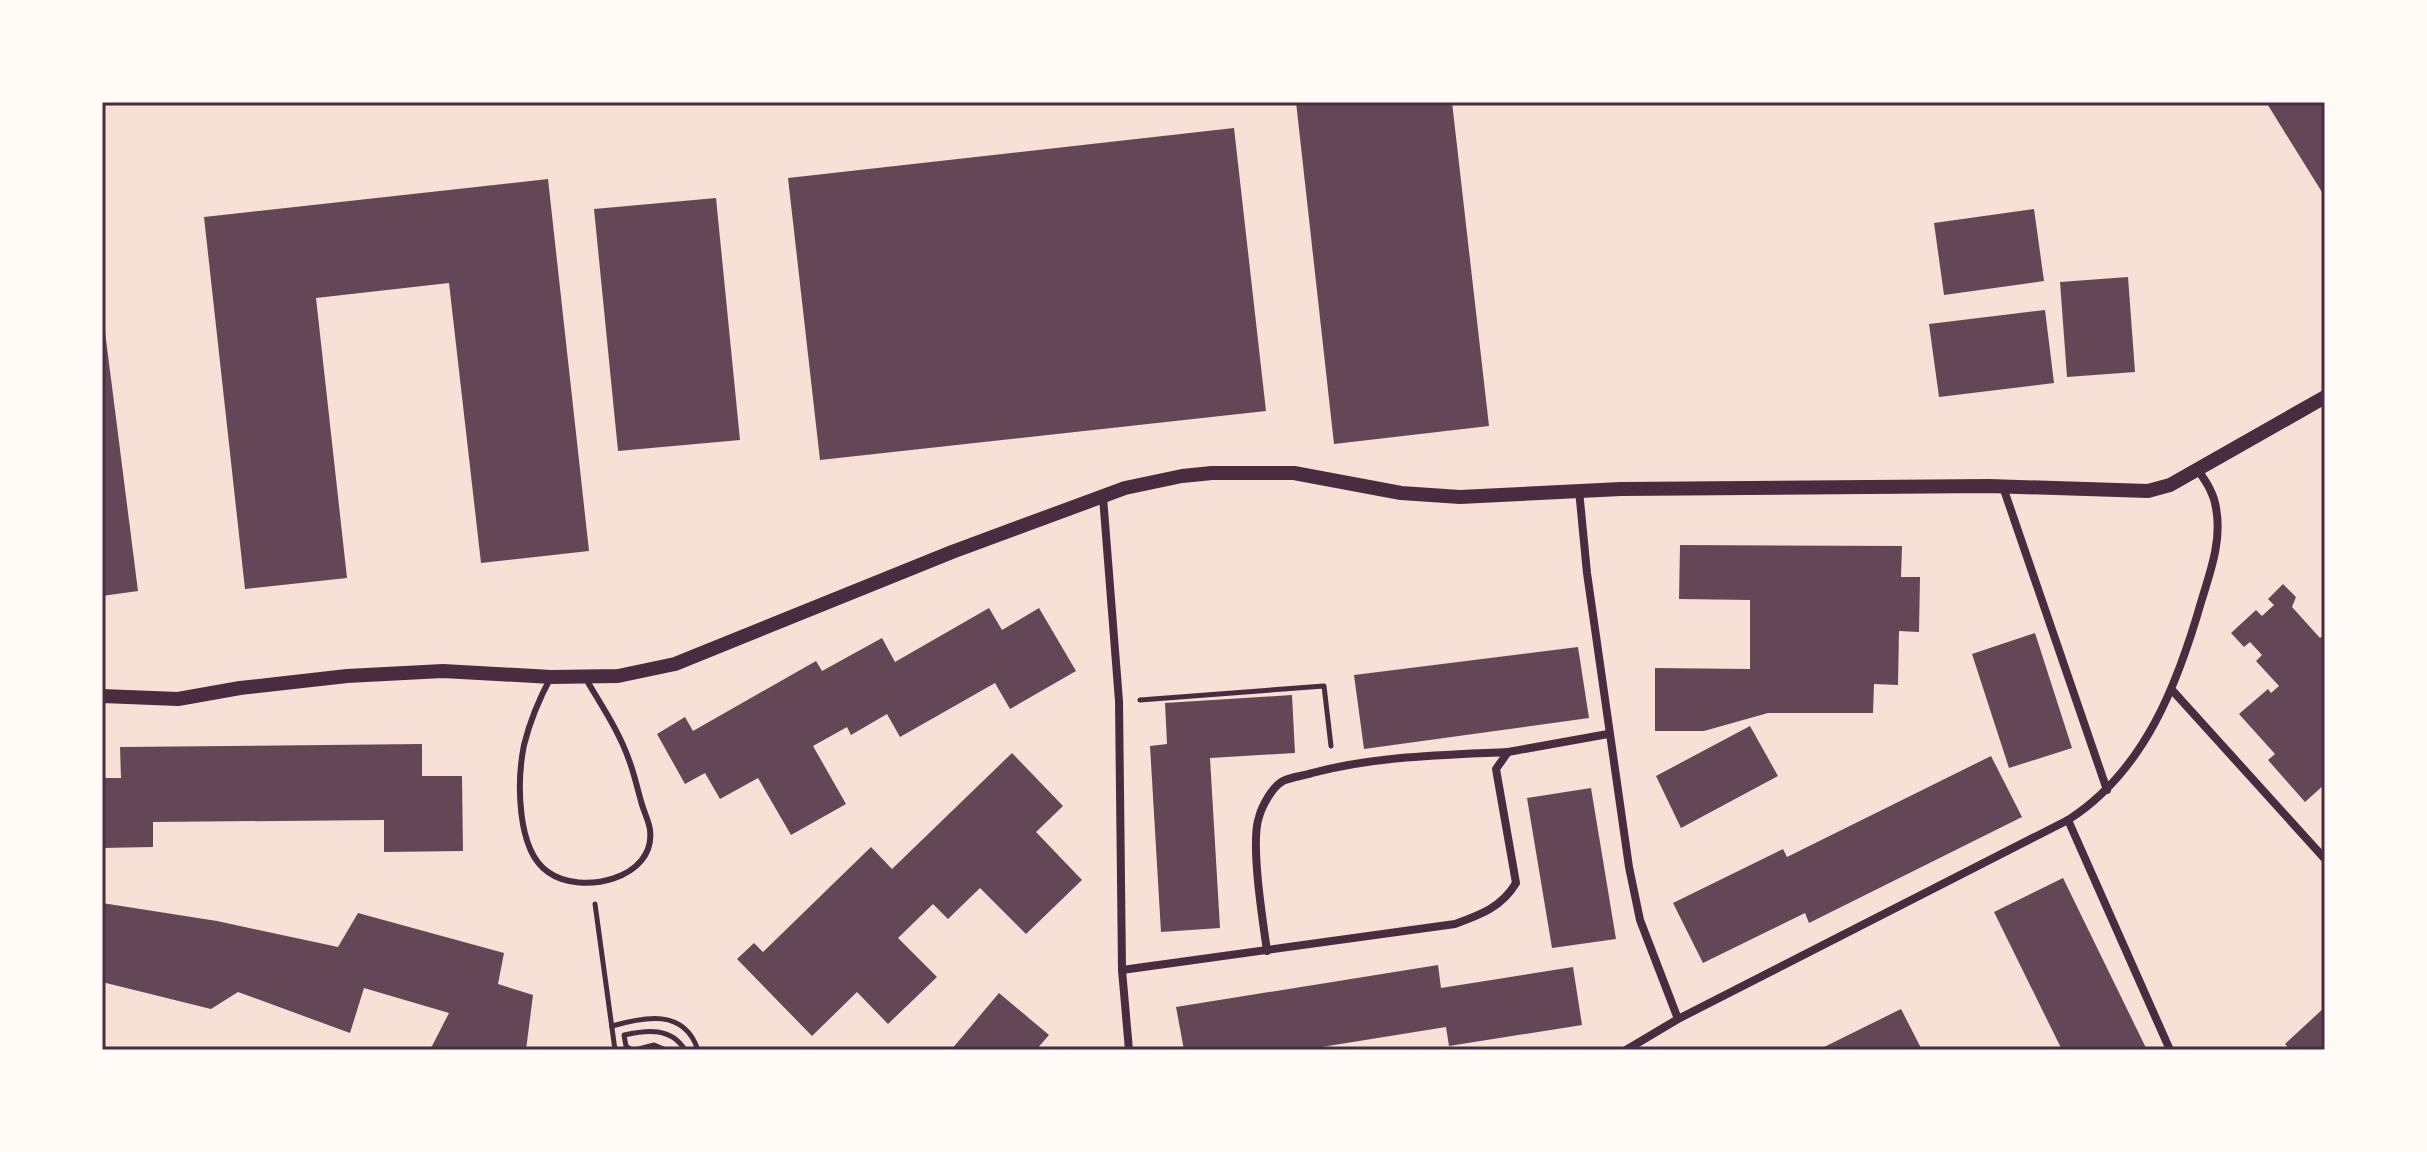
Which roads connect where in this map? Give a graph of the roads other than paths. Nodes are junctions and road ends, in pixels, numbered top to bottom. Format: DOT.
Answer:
graph roads {
  1 [pos="2325,397"];
  2 [pos="2198,470"];
  3 [pos="2003,487"];
  4 [pos="1579,490"];
  5 [pos="1103,497"];
  6 [pos="551,677"];
  7 [pos="585,678"];
  8 [pos="2172,690"];
  9 [pos="102,696"];
  10 [pos="1608,734"];
  11 [pos="1508,752"];
  12 [pos="2107,790"];
  13 [pos="2068,820"];
  14 [pos="2325,859"];
  15 [pos="1267,951"];
  16 [pos="1122,970"];
  17 [pos="1678,1019"];
  18 [pos="1129,1050"];
  19 [pos="1626,1050"];
  20 [pos="2170,1050"];
  1 -- 2 [label="street"];
  2 -- 3 [label="street"];
  2 -- 8 [label="street"];
  3 -- 4 [label="street"];
  3 -- 12 [label="street"];
  4 -- 5 [label="street"];
  4 -- 10 [label="street"];
  5 -- 7 [label="street"];
  5 -- 16 [label="street"];
  6 -- 7 [label="street"];
  6 -- 7 [label="lane"];
  6 -- 9 [label="street"];
  8 -- 12 [label="street"];
  8 -- 14 [label="street"];
  10 -- 11 [label="street"];
  10 -- 17 [label="street"];
  11 -- 15 [label="street"];
  11 -- 15 [label="street"];
  12 -- 13 [label="street"];
  13 -- 17 [label="street"];
  13 -- 20 [label="street"];
  15 -- 16 [label="street"];
  16 -- 18 [label="street"];
  17 -- 19 [label="street"];
}
